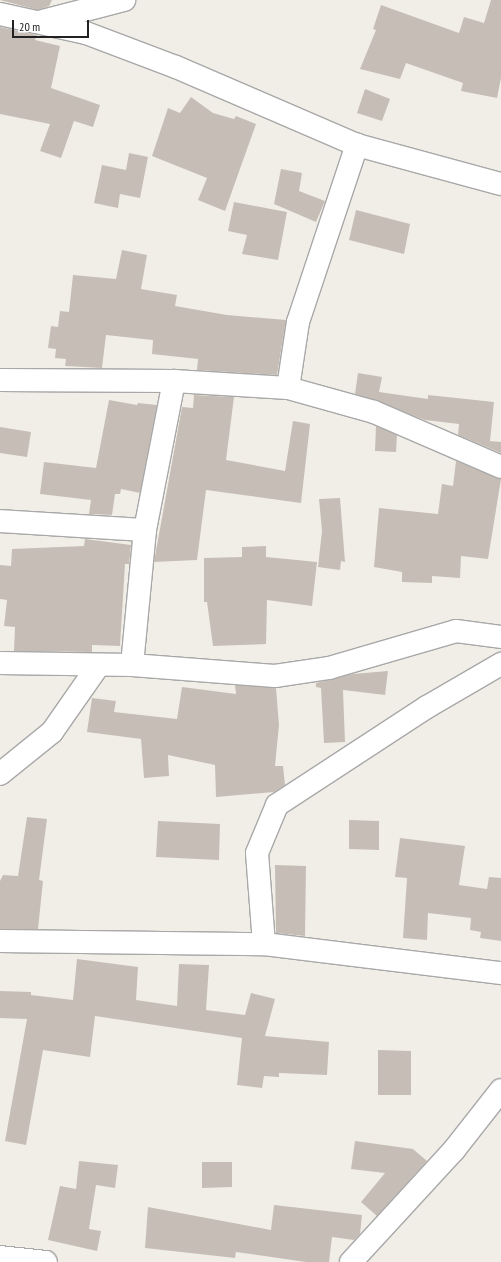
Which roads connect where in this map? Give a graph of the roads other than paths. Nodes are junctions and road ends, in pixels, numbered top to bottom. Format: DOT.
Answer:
graph roads {
  1 [pos="124,0"];
  2 [pos="0,14"];
  3 [pos="42,22"];
  4 [pos="357,145"];
  5 [pos="501,184"];
  6 [pos="0,380"];
  7 [pos="174,382"];
  8 [pos="288,388"];
  9 [pos="501,467"];
  10 [pos="0,521"];
  11 [pos="145,530"];
  12 [pos="501,637"];
  13 [pos="0,663"];
  14 [pos="501,664"];
  15 [pos="132,665"];
  16 [pos="98,666"];
  17 [pos="0,774"];
  18 [pos="0,940"];
  19 [pos="264,944"];
  20 [pos="501,973"];
  21 [pos="501,1090"];
  22 [pos="0,1257"];
  23 [pos="46,1262"];
  24 [pos="351,1262"];
  1 -- 3 [label="street"];
  2 -- 3 [label="street"];
  3 -- 4 [label="street"];
  4 -- 5 [label="street"];
  4 -- 8 [label="street"];
  6 -- 7 [label="street"];
  7 -- 8 [label="street"];
  7 -- 11 [label="street"];
  8 -- 9 [label="street"];
  10 -- 11 [label="street"];
  11 -- 15 [label="street"];
  12 -- 15 [label="street"];
  13 -- 16 [label="street"];
  14 -- 19 [label="street"];
  15 -- 16 [label="street"];
  16 -- 17 [label="street"];
  18 -- 19 [label="street"];
  19 -- 20 [label="street"];
  21 -- 24 [label="street"];
  22 -- 23 [label="street"];
}
